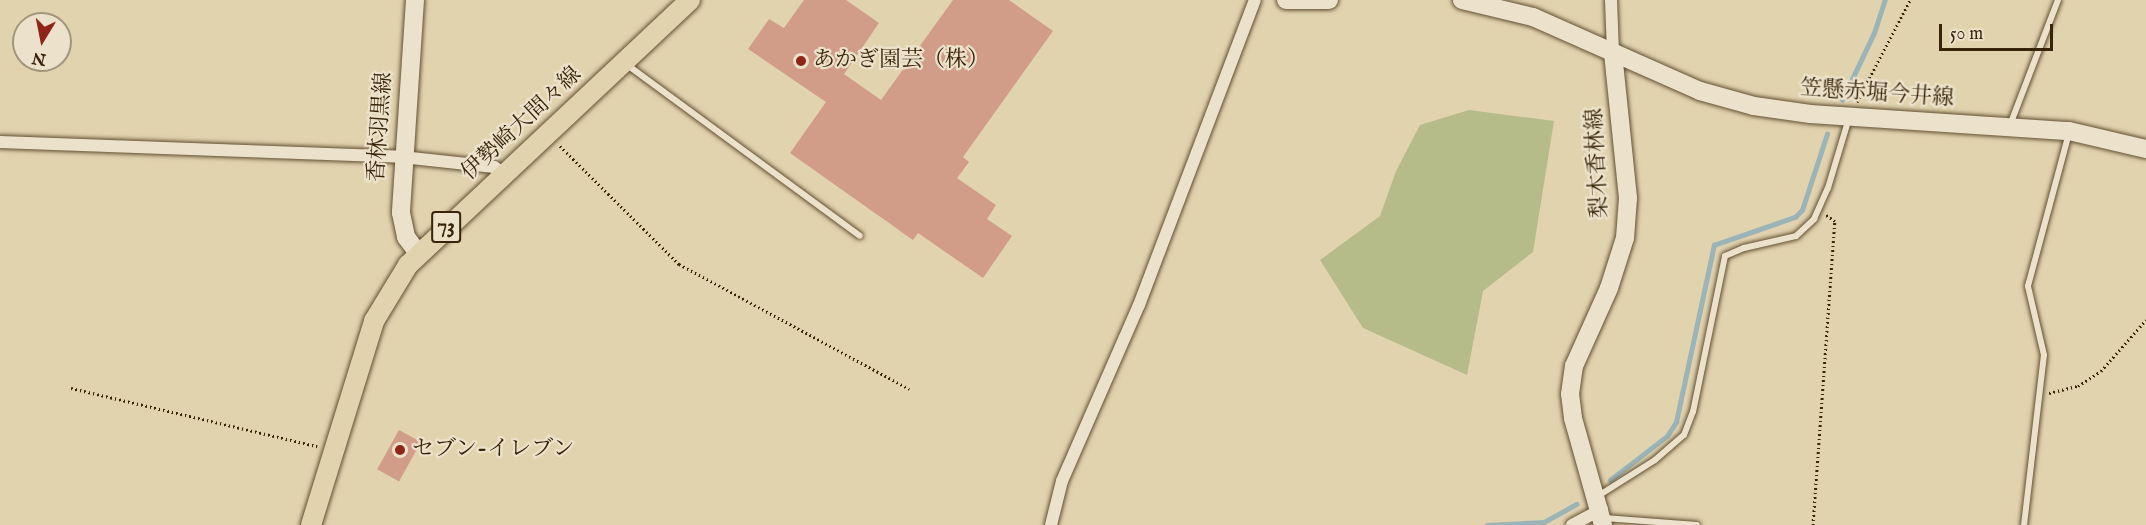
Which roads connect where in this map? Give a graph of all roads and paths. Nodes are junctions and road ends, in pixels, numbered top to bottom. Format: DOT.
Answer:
graph roads {
  1 [pos="415,0"];
  2 [pos="690,0"];
  3 [pos="1255,0"];
  4 [pos="1286,0"];
  5 [pos="1329,0"];
  6 [pos="1462,0"];
  7 [pos="1611,0"];
  8 [pos="1910,0"];
  9 [pos="2058,0"];
  10 [pos="1613,52"];
  11 [pos="623,61"];
  12 [pos="1850,116"];
  13 [pos="2010,129"];
  14 [pos="2069,131"];
  15 [pos="548,134"];
  16 [pos="0,142"];
  17 [pos="2146,149"];
  18 [pos="402,157"];
  19 [pos="506,175"];
  20 [pos="1819,212"];
  21 [pos="860,236"];
  22 [pos="418,253"];
  23 [pos="2146,320"];
  24 [pos="71,388"];
  25 [pos="909,389"];
  26 [pos="2038,394"];
  27 [pos="335,450"];
  28 [pos="1602,512"];
  29 [pos="311,525"];
  30 [pos="1051,525"];
  31 [pos="1572,525"];
  32 [pos="1697,525"];
  33 [pos="1813,525"];
  34 [pos="2024,525"];
  1 -- 18 [label="main road, 香林羽黒線"];
  2 -- 11 [label="main road, 伊勢崎大間々線 / 73"];
  3 -- 30 [label="street"];
  4 -- 5 [label="main road"];
  6 -- 10 [label="main road"];
  7 -- 10 [label="street"];
  8 -- 12 [label="path"];
  9 -- 13 [label="lane"];
  10 -- 12 [label="main road, 笠懸赤堀今井線"];
  10 -- 28 [label="main road, 梨木香林線"];
  11 -- 15 [label="main road, 伊勢崎大間々線 / 73"];
  11 -- 21 [label="lane"];
  12 -- 13 [label="main road, 笠懸赤堀今井線"];
  12 -- 20 [label="lane"];
  13 -- 14 [label="main road, 笠懸赤堀今井線"];
  14 -- 17 [label="main road, 笠懸赤堀今井線"];
  14 -- 26 [label="lane"];
  15 -- 19 [label="main road, 伊勢崎大間々線 / 73"];
  15 -- 25 [label="path"];
  16 -- 18 [label="street"];
  18 -- 19 [label="street"];
  18 -- 22 [label="main road, 香林羽黒線"];
  19 -- 22 [label="main road, 伊勢崎大間々線 / 73"];
  20 -- 28 [label="lane"];
  20 -- 33 [label="path"];
  22 -- 27 [label="main road, 伊勢崎大間々線 / 73"];
  23 -- 26 [label="path"];
  24 -- 27 [label="path"];
  26 -- 34 [label="lane"];
  27 -- 29 [label="main road, 伊勢崎大間々線 / 73"];
  28 -- 31 [label="street"];
  28 -- 32 [label="lane"];
}
